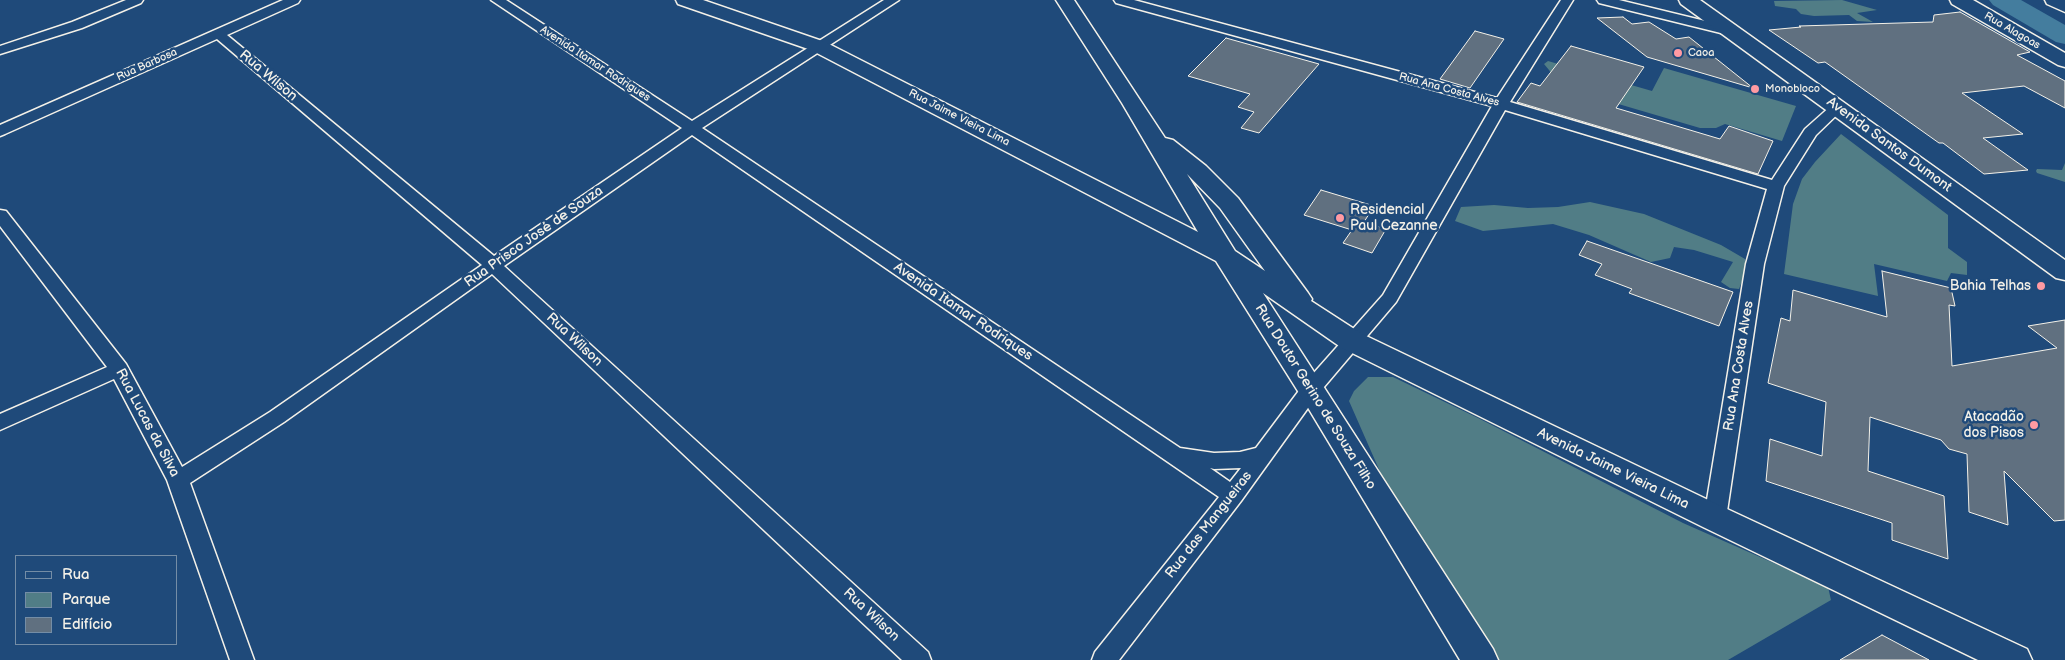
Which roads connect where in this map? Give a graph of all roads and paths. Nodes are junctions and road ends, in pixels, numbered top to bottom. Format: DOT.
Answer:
graph roads {
  1 [pos="137,0"];
  2 [pos="294,0"];
  3 [pos="497,0"];
  4 [pos="685,0"];
  5 [pos="893,0"];
  6 [pos="1065,0"];
  7 [pos="1120,0"];
  8 [pos="1567,0"];
  9 [pos="1603,0"];
  10 [pos="1688,0"];
  11 [pos="1707,0"];
  12 [pos="1959,0"];
  13 [pos="2054,0"];
  14 [pos="2065,6"];
  15 [pos="1734,32"];
  16 [pos="217,33"];
  17 [pos="818,46"];
  18 [pos="0,50"];
  19 [pos="2065,61"];
  20 [pos="1501,104"];
  21 [pos="1837,108"];
  22 [pos="692,128"];
  23 [pos="0,131"];
  24 [pos="1150,134"];
  25 [pos="1776,186"];
  26 [pos="0,215"];
  27 [pos="2065,249"];
  28 [pos="1225,256"];
  29 [pos="493,265"];
  30 [pos="2065,272"];
  31 [pos="1307,310"];
  32 [pos="1352,342"];
  33 [pos="119,369"];
  34 [pos="1311,388"];
  35 [pos="0,423"];
  36 [pos="1263,454"];
  37 [pos="1173,455"];
  38 [pos="178,480"];
  39 [pos="1233,495"];
  40 [pos="1715,518"];
  41 [pos="242,660"];
  42 [pos="919,660"];
  43 [pos="1104,660"];
  44 [pos="1480,660"];
  45 [pos="2014,660"];
  1 -- 18 [label="street"];
  2 -- 16 [label="street, Rua Barbosa"];
  3 -- 22 [label="street, Avenida Itamar Rodrigues"];
  4 -- 17 [label="main road, Rua Jaime Vieira Lima"];
  5 -- 17 [label="street, Rua Prisco José de Souza"];
  6 -- 24 [label="main road, Rua Doutor Gerino de Souza Filho"];
  7 -- 20 [label="street, Rua Ana Costa Alves"];
  8 -- 20 [label="street, Rua das Mangueiras"];
  9 -- 15 [label="street"];
  10 -- 15 [label="main road, Avenida Santos Dumont"];
  11 -- 27 [label="main road, Avenida Santos Dumont"];
  12 -- 19 [label="main road, Rua Alagoas"];
  13 -- 14 [label="main road"];
  15 -- 21 [label="main road, Avenida Santos Dumont"];
  16 -- 23 [label="street, Rua Barbosa"];
  16 -- 29 [label="street, Rua Wilson"];
  17 -- 22 [label="street, Rua Prisco José de Souza"];
  17 -- 28 [label="main road, Rua Jaime Vieira Lima"];
  20 -- 25 [label="street, Rua Ana Costa Alves"];
  20 -- 32 [label="street, Rua das Mangueiras"];
  21 -- 25 [label="street, Rua Ana Costa Alves"];
  21 -- 30 [label="main road, Avenida Santos Dumont"];
  22 -- 29 [label="street, Rua Prisco José de Souza"];
  22 -- 37 [label="street, Avenida Itamar Rodriques"];
  24 -- 28 [label="main road, Rua Doutor Gerino de Souza Filho"];
  24 -- 31 [label="main road, Rua Doutor Gerino de Souza Filho"];
  25 -- 40 [label="street, Rua Ana Costa Alves"];
  26 -- 33 [label="street, Rua Lucas da Silva"];
  28 -- 31 [label="main road, Avenida Jaime Vieira Lima"];
  28 -- 34 [label="main road, Rua Doutor Gerino de Souza Filho"];
  29 -- 38 [label="street, Rua Prisco José de Souza"];
  29 -- 42 [label="street, Rua Wilson"];
  31 -- 32 [label="main road, Avenida Jaime Vieira Lima"];
  32 -- 34 [label="street, Rua das Mangueiras"];
  32 -- 40 [label="main road, Avenida Jaime Vieira Lima"];
  33 -- 35 [label="street"];
  33 -- 38 [label="street, Rua Lucas da Silva"];
  34 -- 36 [label="street, Rua das Mangueiras"];
  34 -- 44 [label="main road, Rua Doutor Gerino de Souza Filho"];
  36 -- 37 [label="street"];
  36 -- 39 [label="street, Rua das Mangueiras"];
  37 -- 39 [label="street, Avenida Itamar Rodriques"];
  38 -- 41 [label="street, Rua Lucas da Silva"];
  39 -- 43 [label="street, Rua das Mangueiras"];
  40 -- 45 [label="main road, Avenida Jaime Vieira Lima"];
}
